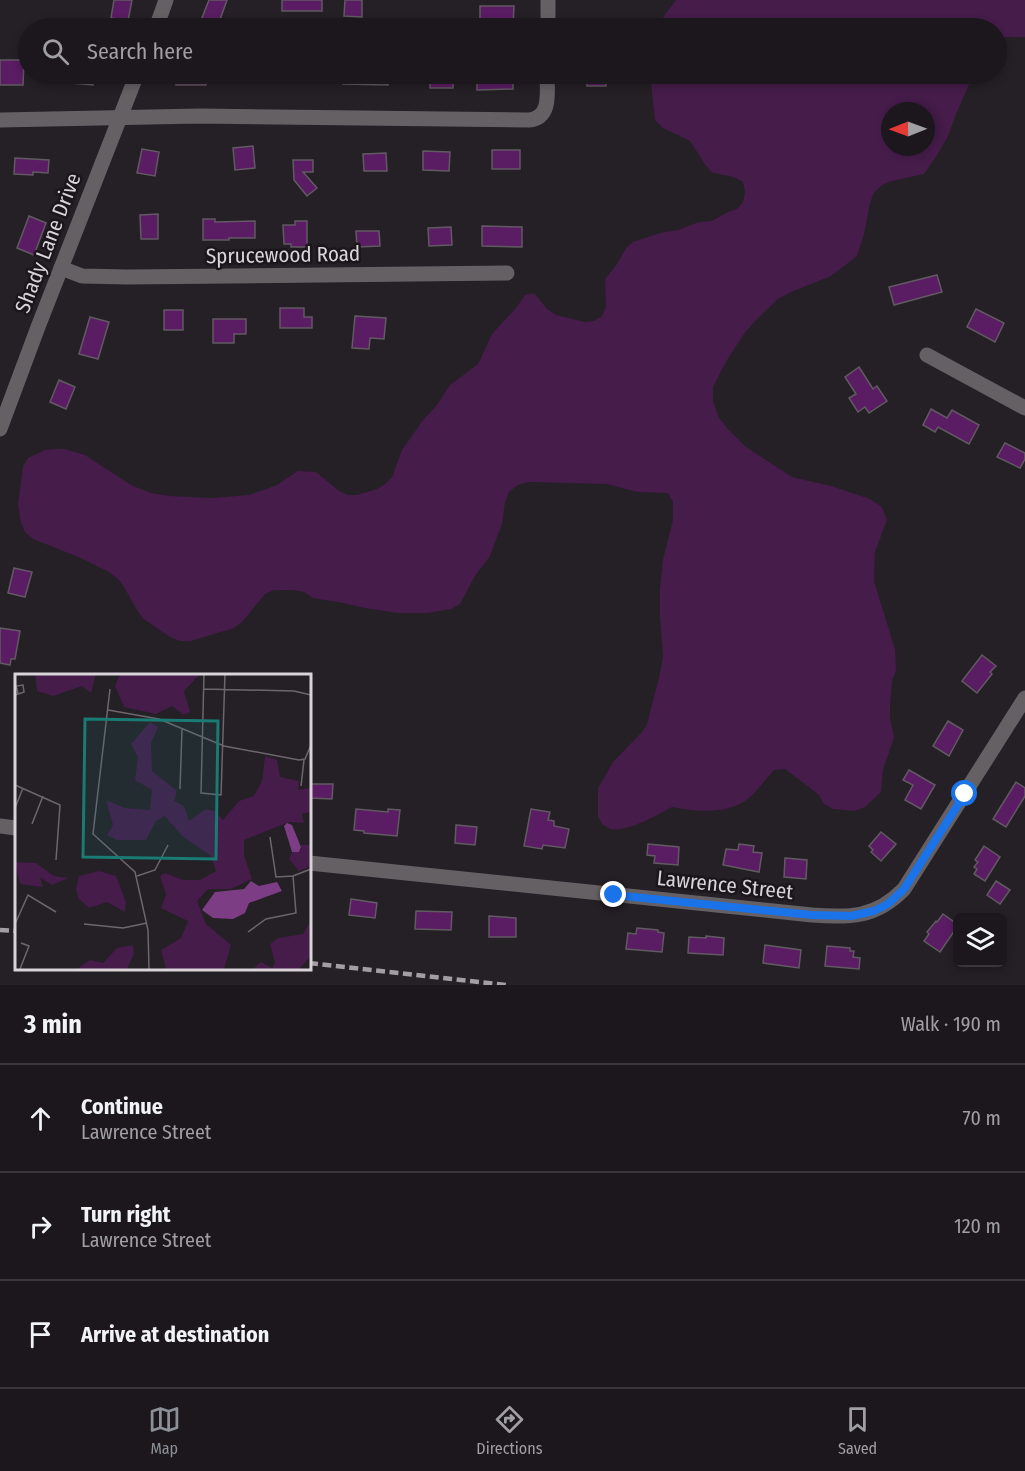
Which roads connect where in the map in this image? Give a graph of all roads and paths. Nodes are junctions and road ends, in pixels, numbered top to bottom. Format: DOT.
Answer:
graph roads {
  1 [pos="166,0"];
  2 [pos="548,0"];
  3 [pos="160,18"];
  4 [pos="548,18"];
  5 [pos="133,84"];
  6 [pos="547,84"];
  7 [pos="119,119"];
  8 [pos="0,120"];
  9 [pos="61,268"];
  10 [pos="507,273"];
  11 [pos="927,354"];
  12 [pos="1025,408"];
  13 [pos="0,429"];
  14 [pos="1025,698"];
  15 [pos="0,826"];
  16 [pos="15,828"];
  17 [pos="310,862"];
  1 -- 3 [label="street"];
  2 -- 4 [label="street"];
  5 -- 7 [label="street, Shady Lane Drive"];
  6 -- 7 [label="street"];
  7 -- 8 [label="street"];
  7 -- 9 [label="street, Shady Lane Drive"];
  9 -- 10 [label="street, Sprucewood Road"];
  9 -- 13 [label="street, Shady Lane Drive"];
  11 -- 12 [label="street"];
  14 -- 17 [label="street, Lawrence Street"];
  15 -- 16 [label="street"];
}
